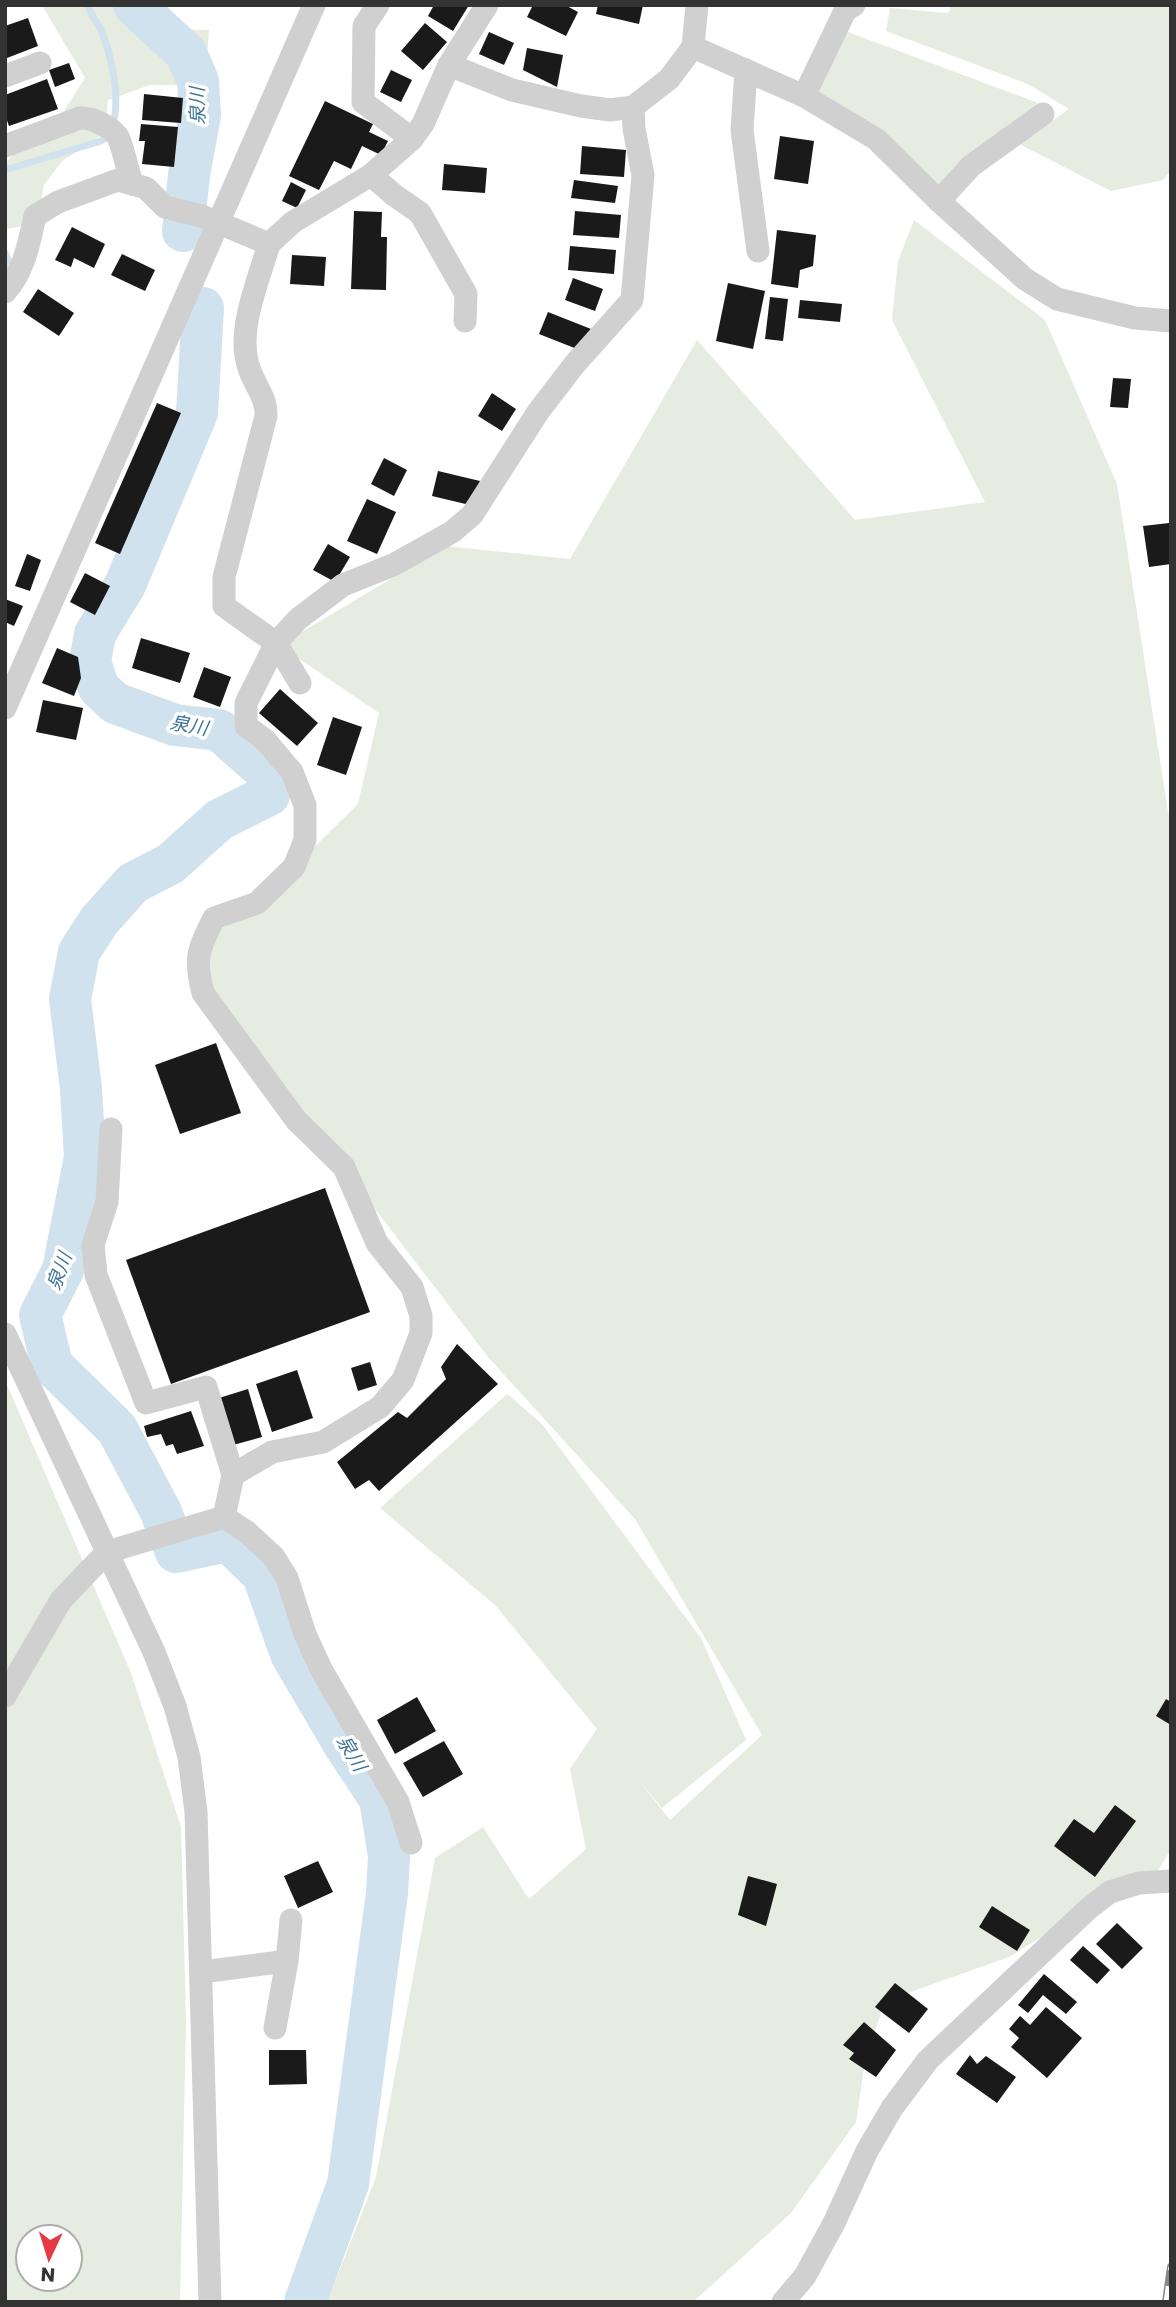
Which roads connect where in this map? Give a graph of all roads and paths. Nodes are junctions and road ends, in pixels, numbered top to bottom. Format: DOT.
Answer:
graph roads {
  1 [pos="314,5"];
  2 [pos="378,5"];
  3 [pos="486,5"];
  4 [pos="697,5"];
  5 [pos="854,5"];
  6 [pos="692,47"];
  7 [pos="40,63"];
  8 [pos="449,65"];
  9 [pos="746,70"];
  10 [pos="5,76"];
  11 [pos="804,96"];
  12 [pos="634,107"];
  13 [pos="1042,114"];
  14 [pos="412,139"];
  15 [pos="5,146"];
  16 [pos="371,175"];
  17 [pos="132,184"];
  18 [pos="939,201"];
  19 [pos="210,219"];
  20 [pos="270,244"];
  21 [pos="758,251"];
  22 [pos="5,292"];
  23 [pos="465,321"];
  24 [pos="1171,321"];
  25 [pos="276,643"];
  26 [pos="300,683"];
  27 [pos="5,708"];
  28 [pos="111,1129"];
  29 [pos="5,1334"];
  30 [pos="233,1475"];
  31 [pos="224,1517"];
  32 [pos="107,1552"];
  33 [pos="5,1696"];
  34 [pos="411,1843"];
  35 [pos="1171,1881"];
  36 [pos="291,1920"];
  37 [pos="287,1961"];
  38 [pos="202,1972"];
  39 [pos="275,2028"];
  40 [pos="210,2302"];
  41 [pos="783,2302"];
  1 -- 19 [label="street"];
  2 -- 14 [label="street"];
  3 -- 8 [label="street"];
  4 -- 6 [label="street"];
  5 -- 11 [label="street"];
  6 -- 9 [label="street"];
  6 -- 12 [label="street"];
  7 -- 10 [label="street"];
  8 -- 12 [label="street"];
  8 -- 14 [label="street"];
  9 -- 11 [label="street"];
  9 -- 21 [label="street"];
  11 -- 18 [label="street"];
  12 -- 25 [label="street"];
  13 -- 18 [label="street"];
  14 -- 16 [label="street"];
  15 -- 17 [label="street"];
  16 -- 20 [label="street"];
  16 -- 23 [label="street"];
  17 -- 19 [label="street"];
  17 -- 22 [label="street"];
  18 -- 24 [label="street"];
  19 -- 20 [label="street"];
  19 -- 27 [label="street"];
  20 -- 25 [label="street"];
  25 -- 26 [label="street"];
  25 -- 30 [label="street"];
  28 -- 30 [label="street"];
  29 -- 32 [label="street"];
  30 -- 31 [label="street"];
  31 -- 32 [label="street"];
  31 -- 34 [label="street"];
  32 -- 33 [label="street"];
  32 -- 38 [label="street"];
  35 -- 41 [label="street"];
  36 -- 37 [label="street"];
  37 -- 38 [label="street"];
  37 -- 39 [label="street"];
  38 -- 40 [label="street"];
}
